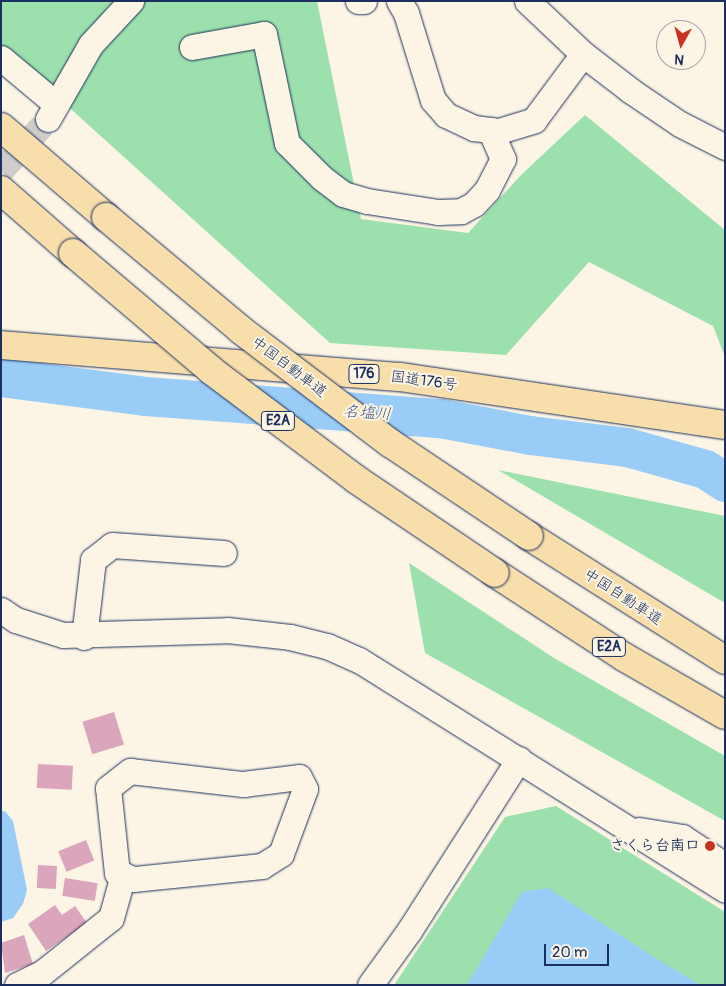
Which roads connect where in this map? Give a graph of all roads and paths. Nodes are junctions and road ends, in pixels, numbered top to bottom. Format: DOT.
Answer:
graph roads {
  1 [pos="131,1"];
  2 [pos="358,1"];
  3 [pos="364,1"];
  4 [pos="399,1"];
  5 [pos="528,1"];
  6 [pos="192,47"];
  7 [pos="583,54"];
  8 [pos="1,58"];
  9 [pos="1,127"];
  10 [pos="490,130"];
  11 [pos="725,147"];
  12 [pos="1,190"];
  13 [pos="1,345"];
  14 [pos="725,425"];
  15 [pos="224,553"];
  16 [pos="1,610"];
  17 [pos="84,637"];
  18 [pos="725,660"];
  19 [pos="725,715"];
  20 [pos="519,759"];
  21 [pos="629,829"];
  22 [pos="725,864"];
  23 [pos="123,875"];
  24 [pos="725,890"];
  25 [pos="17,985"];
  26 [pos="370,985"];
  1 -- 8 [label="street"];
  2 -- 3 [label="street"];
  4 -- 10 [label="street"];
  5 -- 7 [label="street"];
  6 -- 10 [label="street"];
  7 -- 10 [label="street"];
  7 -- 11 [label="street"];
  9 -- 18 [label="highway, 中国自動車道, bridge"];
  12 -- 19 [label="highway, E2A, bridge"];
  13 -- 14 [label="highway, 国道176号 / 176"];
  15 -- 17 [label="street"];
  16 -- 17 [label="street"];
  17 -- 20 [label="street"];
  20 -- 21 [label="street"];
  20 -- 26 [label="street"];
  21 -- 22 [label="street"];
  21 -- 24 [label="street"];
  23 -- 23 [label="street"];
  23 -- 25 [label="street"];
}
